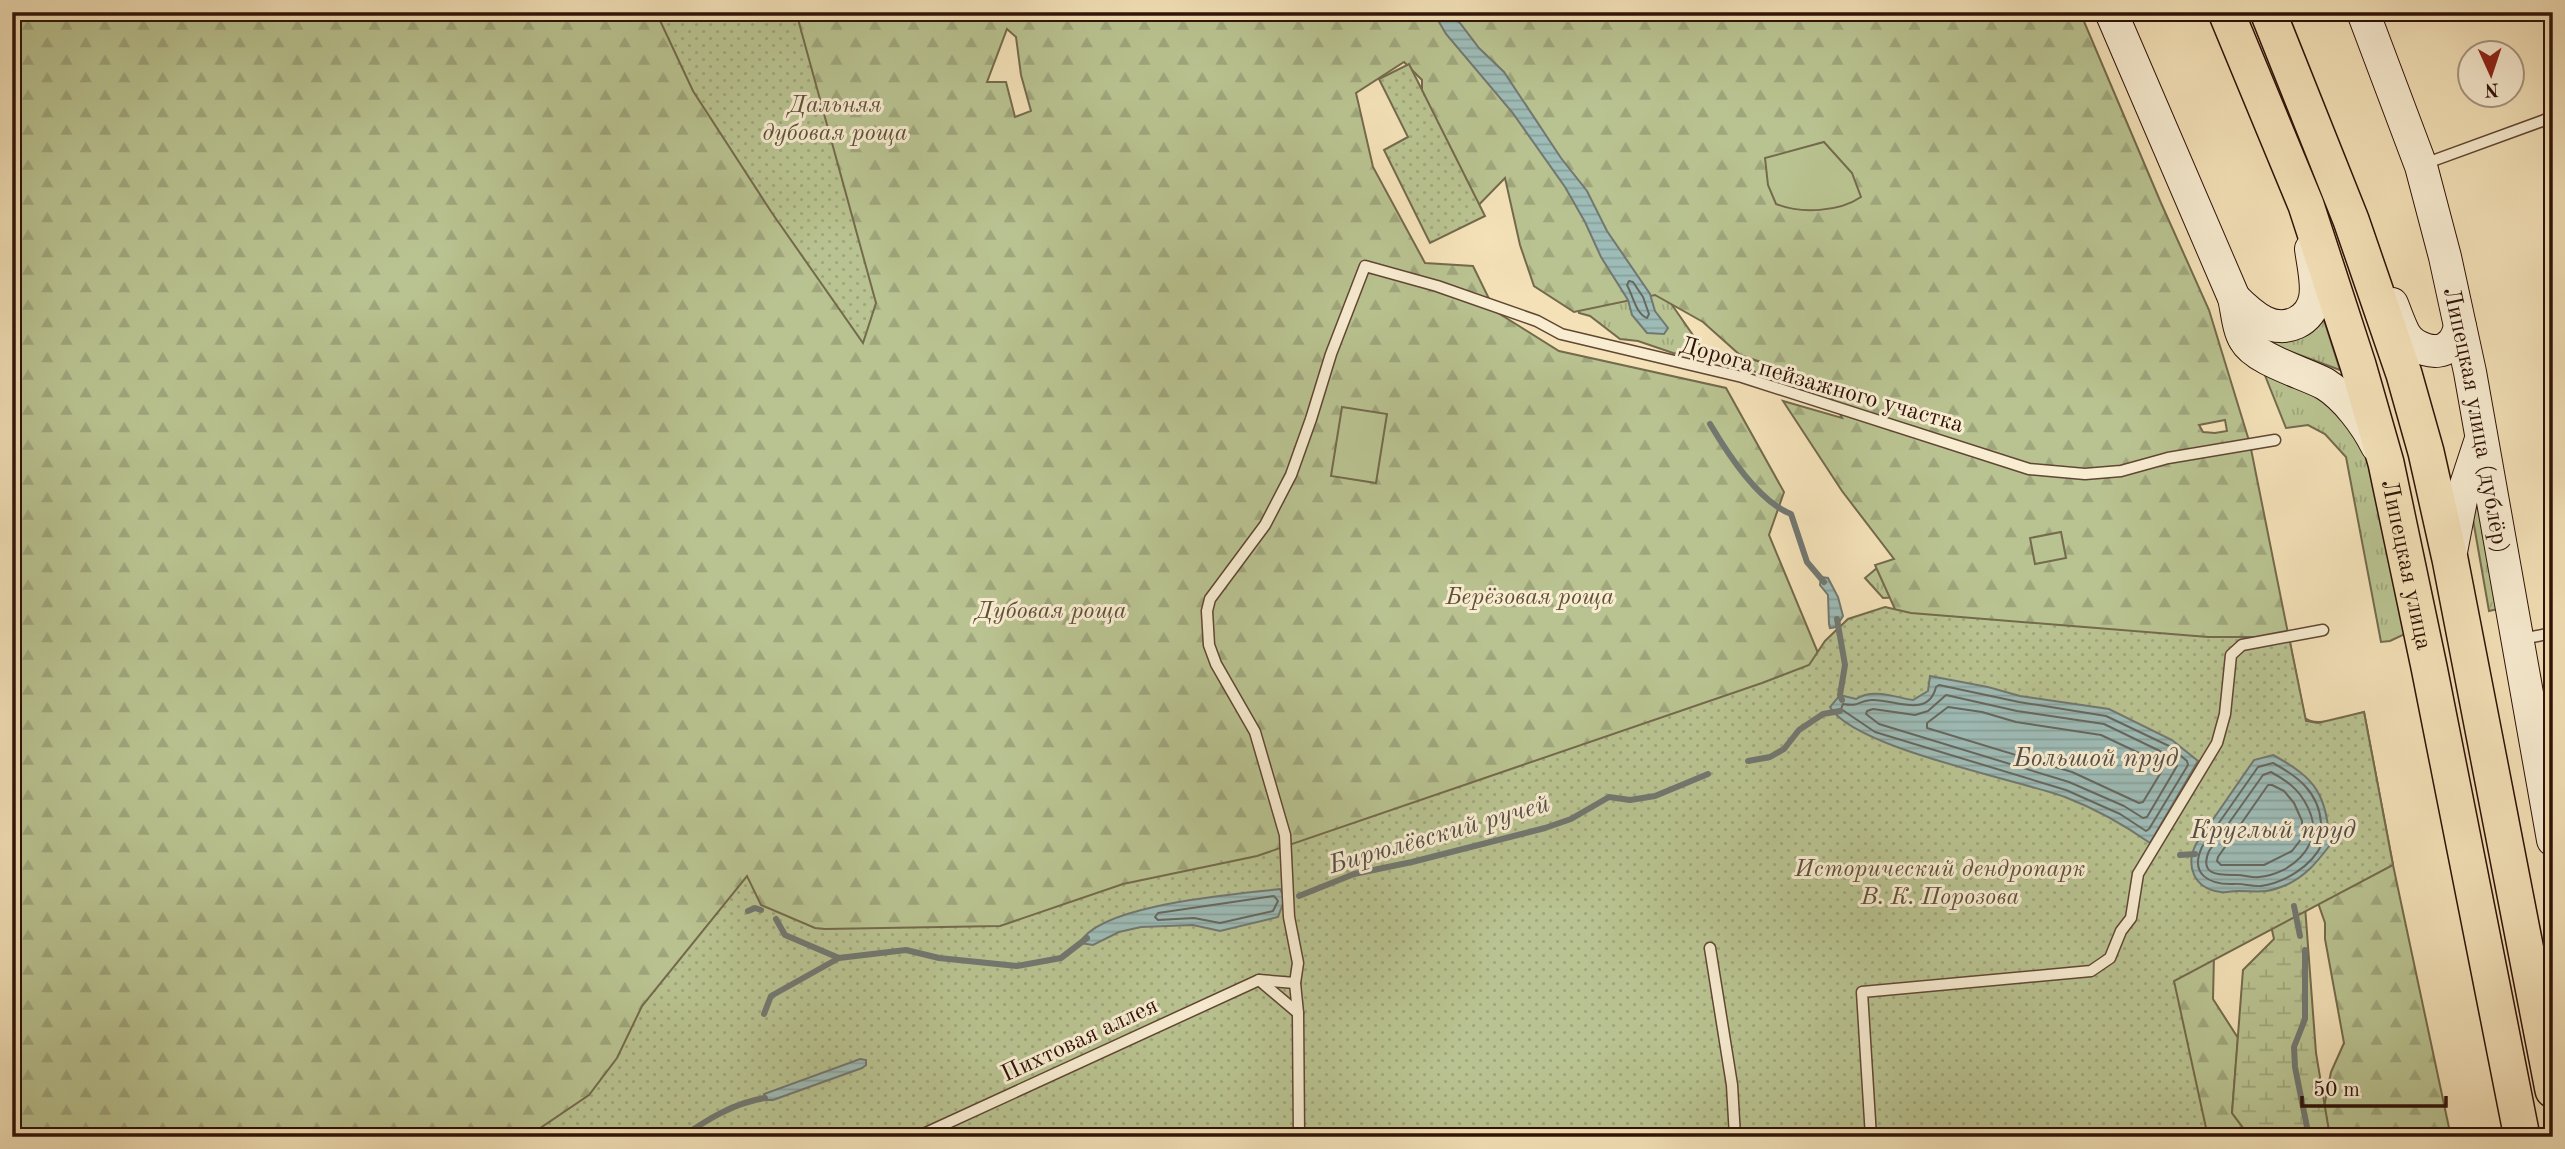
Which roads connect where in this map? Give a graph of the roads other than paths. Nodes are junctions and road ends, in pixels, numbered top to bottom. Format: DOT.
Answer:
graph roads {
  1 [pos="2111,12"];
  2 [pos="2226,12"];
  3 [pos="2268,12"];
  4 [pos="2363,12"];
  5 [pos="2549,118"];
  6 [pos="2553,136"];
  7 [pos="2421,166"];
  8 [pos="2306,205"];
  9 [pos="2351,220"];
  10 [pos="2234,298"];
  11 [pos="2452,339"];
  12 [pos="2481,437"];
  13 [pos="2275,440"];
  14 [pos="2386,463"];
  15 [pos="2449,559"];
  16 [pos="2323,630"];
  17 [pos="2553,632"];
  18 [pos="2516,640"];
  19 [pos="2547,776"];
  20 [pos="2553,840"];
  21 [pos="1710,948"];
  22 [pos="1259,980"];
  23 [pos="1295,983"];
  24 [pos="1298,1013"];
  25 [pos="2553,1090"];
  26 [pos="917,1137"];
  27 [pos="1299,1137"];
  28 [pos="1735,1137"];
  29 [pos="1871,1137"];
  30 [pos="2522,1137"];
  1 -- 10 [label="street"];
  2 -- 8 [label="main road, Липецкая улица"];
  3 -- 9 [label="main road, Липецкая улица"];
  4 -- 7 [label="street, Липецкая улица (дублёр)"];
  5 -- 6 [label="lane"];
  5 -- 7 [label="lane"];
  7 -- 11 [label="street, Липецкая улица (дублёр)"];
  8 -- 10 [label="street"];
  8 -- 14 [label="main road, Липецкая улица"];
  9 -- 11 [label="street"];
  9 -- 15 [label="main road, Липецкая улица"];
  10 -- 14 [label="street"];
  11 -- 12 [label="street, Липецкая улица (дублёр)"];
  12 -- 15 [label="street"];
  12 -- 18 [label="street, Липецкая улица (дублёр)"];
  13 -- 23 [label="lane, Дорога пейзажного участка"];
  14 -- 30 [label="main road, Липецкая улица"];
  15 -- 25 [label="main road, Липецкая улица"];
  16 -- 29 [label="lane"];
  17 -- 18 [label="lane"];
  18 -- 19 [label="street, Липецкая улица (дублёр)"];
  19 -- 20 [label="street, Липецкая улица (дублёр)"];
  21 -- 28 [label="lane"];
  22 -- 23 [label="lane"];
  22 -- 24 [label="lane"];
  22 -- 26 [label="lane, Пихтовая аллея"];
  23 -- 24 [label="lane"];
  24 -- 27 [label="lane"];
}
